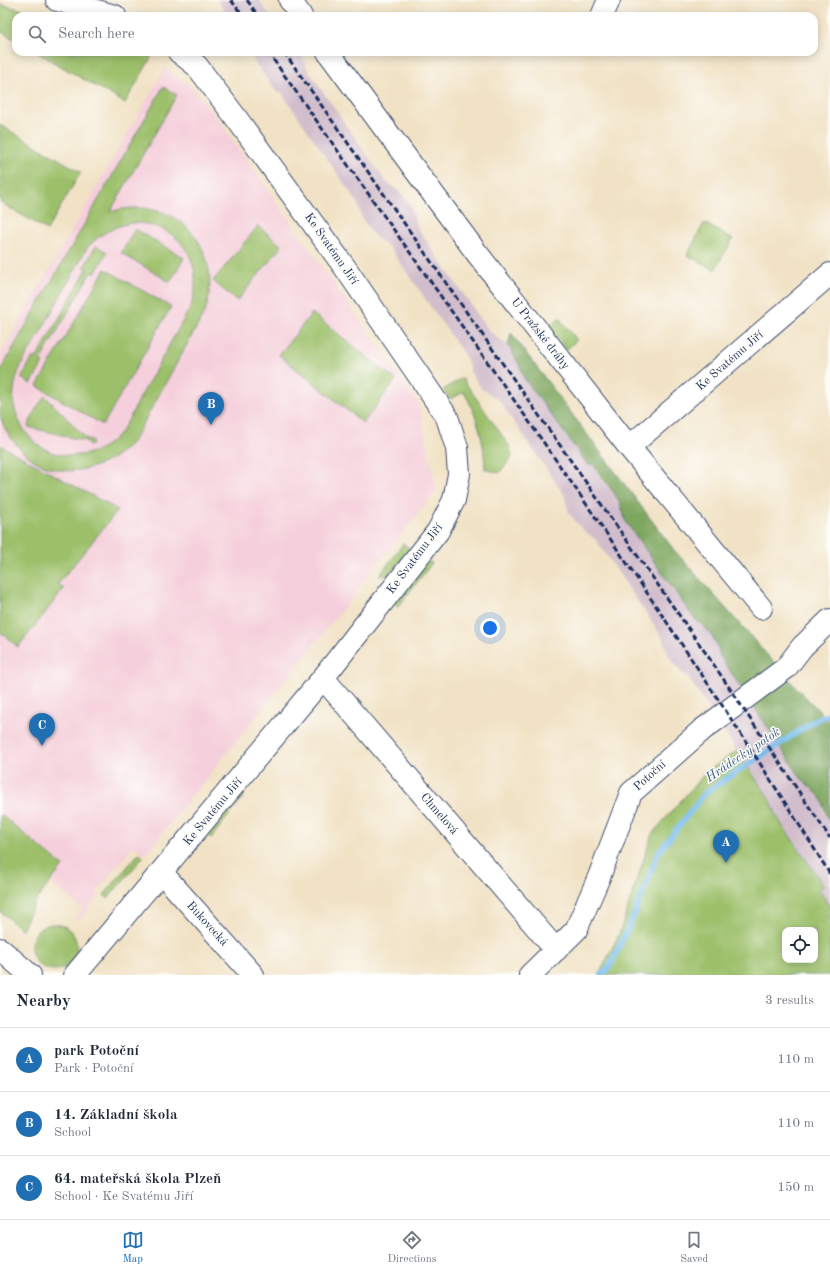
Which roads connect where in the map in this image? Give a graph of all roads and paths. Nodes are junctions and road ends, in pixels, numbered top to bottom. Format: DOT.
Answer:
graph roads {
  1 [pos="57,0"];
  2 [pos="608,0"];
  3 [pos="100,12"];
  4 [pos="604,12"];
  5 [pos="184,56"];
  6 [pos="331,56"];
  7 [pos="830,274"];
  8 [pos="629,447"];
  9 [pos="761,608"];
  10 [pos="830,620"];
  11 [pos="323,678"];
  12 [pos="162,874"];
  13 [pos="0,949"];
  14 [pos="556,950"];
  15 [pos="30,975"];
  16 [pos="76,975"];
  17 [pos="253,975"];
  18 [pos="530,975"];
  1 -- 3 [label="street"];
  2 -- 4 [label="street"];
  5 -- 11 [label="street, Ke Svatému Jiří"];
  6 -- 8 [label="street, U Pražské dráhy"];
  7 -- 8 [label="street, Ke Svatému Jiří"];
  8 -- 9 [label="street, U Pražské dráhy"];
  10 -- 14 [label="street, Potoční"];
  11 -- 12 [label="street, Ke Svatému Jiří"];
  11 -- 14 [label="street, Chmelová"];
  12 -- 16 [label="street, Ke Svatému Jiří"];
  12 -- 17 [label="street, Bukovecká"];
  13 -- 15 [label="street"];
  14 -- 18 [label="street, Potoční"];
}
